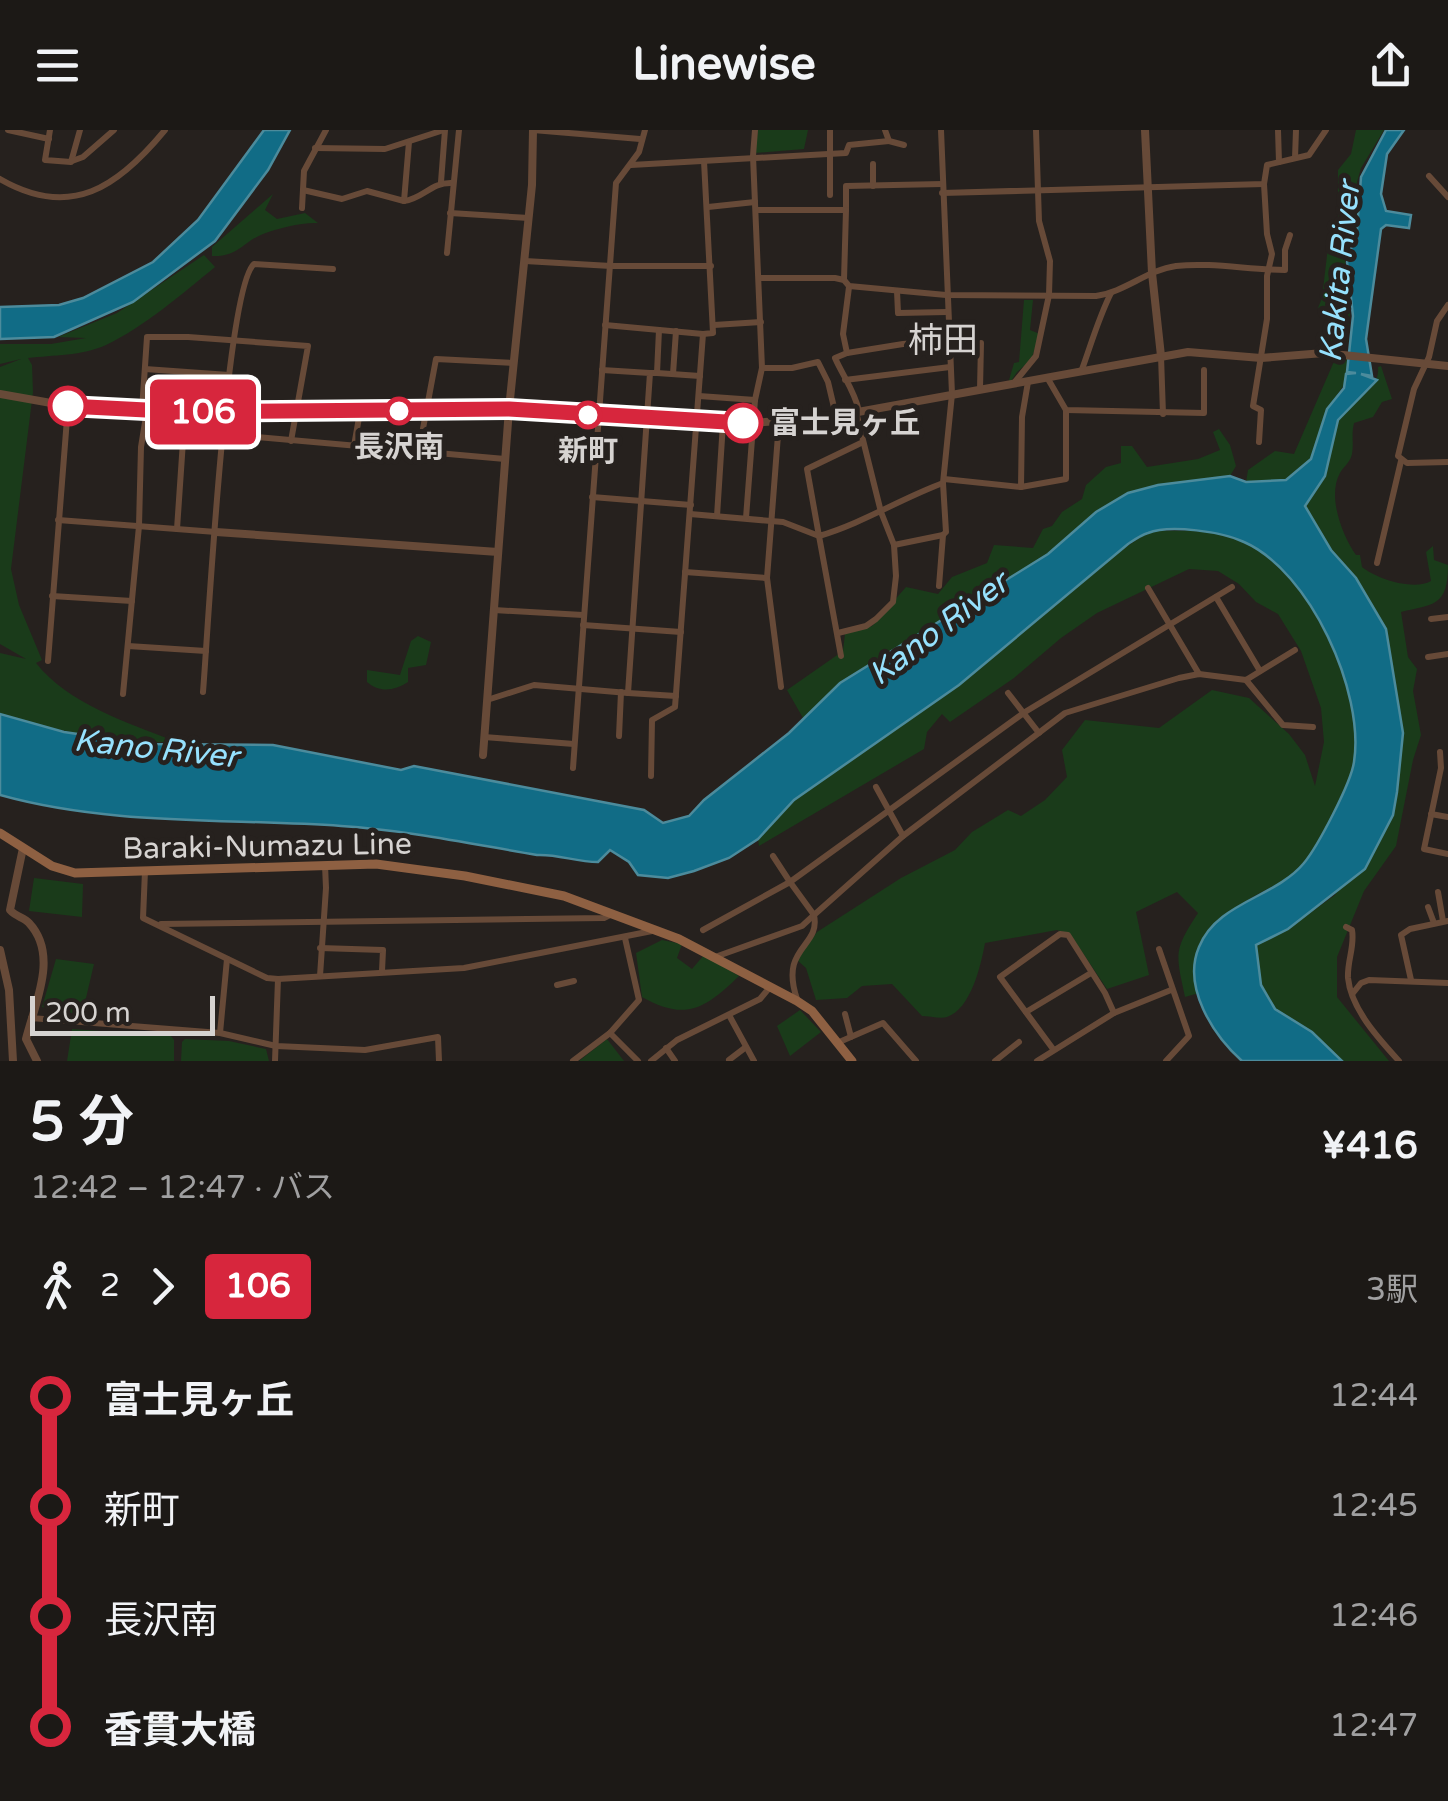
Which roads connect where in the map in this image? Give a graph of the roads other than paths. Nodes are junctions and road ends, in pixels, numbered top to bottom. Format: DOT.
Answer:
graph roads {
  1 [pos="8,130"];
  2 [pos="80,130"];
  3 [pos="114,130"];
  4 [pos="165,130"];
  5 [pos="326,130"];
  6 [pos="445,130"];
  7 [pos="458,130"];
  8 [pos="533,130"];
  9 [pos="645,130"];
  10 [pos="756,130"];
  11 [pos="830,130"];
  12 [pos="885,130"];
  13 [pos="941,130"];
  14 [pos="1036,130"];
  15 [pos="1145,130"];
  16 [pos="1278,130"];
  17 [pos="1296,130"];
  18 [pos="1326,130"];
  19 [pos="49,134"];
  20 [pos="640,139"];
  21 [pos="889,140"];
  22 [pos="410,142"];
  23 [pos="904,144"];
  24 [pos="315,148"];
  25 [pos="829,154"];
  26 [pos="753,156"];
  27 [pos="1295,158"];
  28 [pos="71,162"];
  29 [pos="704,162"];
  30 [pos="1279,162"];
  31 [pos="873,164"];
  32 [pos="630,165"];
  33 [pos="1428,176"];
  34 [pos="0,179"];
  35 [pos="440,182"];
  36 [pos="452,183"];
  37 [pos="1264,184"];
  38 [pos="873,186"];
  39 [pos="1148,188"];
  40 [pos="942,189"];
  41 [pos="303,190"];
  42 [pos="1037,190"];
  43 [pos="830,195"];
  44 [pos="1448,197"];
  45 [pos="404,201"];
  46 [pos="756,206"];
  47 [pos="708,207"];
  48 [pos="302,208"];
  49 [pos="846,210"];
  50 [pos="450,213"];
  51 [pos="529,218"];
  52 [pos="1290,234"];
  53 [pos="447,253"];
  54 [pos="525,261"];
  55 [pos="611,266"];
  56 [pos="711,266"];
  57 [pos="332,269"];
  58 [pos="1268,270"];
  59 [pos="1152,273"];
  60 [pos="760,278"];
  61 [pos="846,283"];
  62 [pos="897,292"];
  63 [pos="1112,294"];
  64 [pos="946,295"];
  65 [pos="1049,295"];
  66 [pos="1448,306"];
  67 [pos="947,312"];
  68 [pos="761,322"];
  69 [pos="605,325"];
  70 [pos="714,325"];
  71 [pos="658,330"];
  72 [pos="676,331"];
  73 [pos="703,334"];
  74 [pos="948,340"];
  75 [pos="233,341"];
  76 [pos="980,343"];
  77 [pos="846,354"];
  78 [pos="1161,356"];
  79 [pos="1261,358"];
  80 [pos="514,363"];
  81 [pos="1427,364"];
  82 [pos="950,366"];
  83 [pos="1448,366"];
  84 [pos="762,368"];
  85 [pos="144,369"];
  86 [pos="602,370"];
  87 [pos="1204,370"];
  88 [pos="654,373"];
  89 [pos="1080,373"];
  90 [pos="673,374"];
  91 [pos="229,375"];
  92 [pos="700,376"];
  93 [pos="1048,378"];
  94 [pos="844,380"];
  95 [pos="1028,382"];
  96 [pos="1013,384"];
  97 [pos="980,389"];
  98 [pos="0,394"];
  99 [pos="952,394"];
  100 [pos="699,396"];
  101 [pos="755,400"];
  102 [pos="68,406"];
  103 [pos="509,409"];
  104 [pos="144,410"];
  105 [pos="427,410"];
  106 [pos="1066,410"];
  107 [pos="857,411"];
  108 [pos="185,412"];
  109 [pos="224,412"];
  110 [pos="296,412"];
  111 [pos="360,412"];
  112 [pos="1162,414"];
  113 [pos="600,416"];
  114 [pos="836,416"];
  115 [pos="648,418"];
  116 [pos="696,421"];
  117 [pos="723,422"];
  118 [pos="779,422"];
  119 [pos="753,423"];
  120 [pos="223,434"];
  121 [pos="291,441"];
  122 [pos="1259,442"];
  123 [pos="861,443"];
  124 [pos="354,446"];
  125 [pos="419,450"];
  126 [pos="506,459"];
  127 [pos="1400,461"];
  128 [pos="1448,462"];
  129 [pos="943,481"];
  130 [pos="1021,487"];
  131 [pos="592,497"];
  132 [pos="642,500"];
  133 [pos="690,509"];
  134 [pos="881,512"];
  135 [pos="717,516"];
  136 [pos="746,518"];
  137 [pos="57,520"];
  138 [pos="773,521"];
  139 [pos="139,526"];
  140 [pos="177,530"];
  141 [pos="216,532"];
  142 [pos="943,535"];
  143 [pos="818,536"];
  144 [pos="894,545"];
  145 [pos="498,552"];
  146 [pos="1377,563"];
  147 [pos="685,572"];
  148 [pos="767,578"];
  149 [pos="939,586"];
  150 [pos="1148,588"];
  151 [pos="1232,588"];
  152 [pos="52,596"];
  153 [pos="1216,597"];
  154 [pos="132,601"];
  155 [pos="494,610"];
  156 [pos="584,615"];
  157 [pos="1448,617"];
  158 [pos="1430,619"];
  159 [pos="1172,624"];
  160 [pos="583,625"];
  161 [pos="632,628"];
  162 [pos="682,632"];
  163 [pos="838,633"];
  164 [pos="128,646"];
  165 [pos="1295,650"];
  166 [pos="206,651"];
  167 [pos="1448,654"];
  168 [pos="841,656"];
  169 [pos="1428,657"];
  170 [pos="48,661"];
  171 [pos="1260,670"];
  172 [pos="1198,674"];
  173 [pos="1246,680"];
  174 [pos="781,687"];
  175 [pos="579,689"];
  176 [pos="203,692"];
  177 [pos="624,692"];
  178 [pos="1008,693"];
  179 [pos="123,694"];
  180 [pos="676,696"];
  181 [pos="487,700"];
  182 [pos="1024,712"];
  183 [pos="1313,728"];
  184 [pos="1039,733"];
  185 [pos="619,736"];
  186 [pos="484,737"];
  187 [pos="574,744"];
  188 [pos="1440,752"];
  189 [pos="483,755"];
  190 [pos="1444,767"];
  191 [pos="572,768"];
  192 [pos="651,776"];
  193 [pos="876,787"];
  194 [pos="889,810"];
  195 [pos="1430,814"];
  196 [pos="1448,818"];
  197 [pos="0,833"];
  198 [pos="903,836"];
  199 [pos="23,848"];
  200 [pos="1448,854"];
  201 [pos="773,856"];
  202 [pos="324,866"];
  203 [pos="145,871"];
  204 [pos="790,882"];
  205 [pos="1438,892"];
  206 [pos="1428,908"];
  207 [pos="610,915"];
  208 [pos="814,915"];
  209 [pos="322,922"];
  210 [pos="1442,922"];
  211 [pos="155,924"];
  212 [pos="1346,927"];
  213 [pos="653,930"];
  214 [pos="704,930"];
  215 [pos="626,938"];
  216 [pos="320,948"];
  217 [pos="1160,949"];
  218 [pos="0,950"];
  219 [pos="715,957"];
  220 [pos="227,959"];
  221 [pos="382,971"];
  222 [pos="1091,974"];
  223 [pos="320,976"];
  224 [pos="278,979"];
  225 [pos="1412,980"];
  226 [pos="574,981"];
  227 [pos="1448,983"];
  228 [pos="556,984"];
  229 [pos="770,987"];
  230 [pos="1171,990"];
  231 [pos="1353,994"];
  232 [pos="797,1000"];
  233 [pos="1026,1012"];
  234 [pos="1114,1013"];
  235 [pos="729,1014"];
  236 [pos="846,1014"];
  237 [pos="31,1018"];
  238 [pos="220,1033"];
  239 [pos="610,1033"];
  240 [pos="851,1037"];
  241 [pos="1019,1042"];
  242 [pos="837,1043"];
  243 [pos="276,1046"];
  244 [pos="746,1046"];
  245 [pos="666,1048"];
  246 [pos="1053,1049"];
  247 [pos="847,1059"];
  248 [pos="728,1060"];
  249 [pos="13,1061"];
  250 [pos="38,1061"];
  251 [pos="275,1061"];
  252 [pos="439,1061"];
  253 [pos="573,1061"];
  254 [pos="638,1061"];
  255 [pos="651,1061"];
  256 [pos="675,1061"];
  257 [pos="754,1061"];
  258 [pos="916,1061"];
  259 [pos="994,1061"];
  260 [pos="1037,1061"];
  261 [pos="1166,1061"];
  262 [pos="1399,1061"];
  1 -- 19 [label="street"];
  2 -- 28 [label="street"];
  3 -- 28 [label="street"];
  4 -- 34 [label="street"];
  5 -- 24 [label="street"];
  6 -- 22 [label="street"];
  6 -- 35 [label="street"];
  7 -- 36 [label="street"];
  8 -- 20 [label="street"];
  8 -- 51 [label="street"];
  9 -- 20 [label="street"];
  10 -- 26 [label="street"];
  11 -- 25 [label="street"];
  12 -- 21 [label="street"];
  13 -- 40 [label="street"];
  14 -- 42 [label="street"];
  15 -- 39 [label="street"];
  16 -- 30 [label="street"];
  17 -- 27 [label="street"];
  18 -- 27 [label="street"];
  19 -- 28 [label="street"];
  20 -- 32 [label="street"];
  21 -- 23 [label="street"];
  21 -- 25 [label="street"];
  22 -- 24 [label="street"];
  22 -- 45 [label="street"];
  24 -- 41 [label="street"];
  25 -- 26 [label="street"];
  25 -- 43 [label="street"];
  26 -- 29 [label="street"];
  26 -- 46 [label="street"];
  27 -- 30 [label="street"];
  29 -- 32 [label="street"];
  29 -- 47 [label="street"];
  30 -- 37 [label="street"];
  31 -- 38 [label="street"];
  32 -- 55 [label="street"];
  33 -- 44 [label="street"];
  35 -- 36 [label="street"];
  35 -- 45 [label="street"];
  36 -- 50 [label="street"];
  37 -- 39 [label="street"];
  37 -- 58 [label="street"];
  38 -- 40 [label="street"];
  38 -- 49 [label="street"];
  39 -- 42 [label="street"];
  39 -- 59 [label="street"];
  40 -- 42 [label="street"];
  40 -- 64 [label="street"];
  41 -- 45 [label="street"];
  41 -- 48 [label="street"];
  42 -- 65 [label="street"];
  46 -- 47 [label="street"];
  46 -- 49 [label="street"];
  46 -- 60 [label="street"];
  47 -- 56 [label="street"];
  49 -- 61 [label="street"];
  50 -- 51 [label="street"];
  50 -- 53 [label="street"];
  51 -- 54 [label="street"];
  52 -- 58 [label="street"];
  54 -- 55 [label="street"];
  54 -- 80 [label="street"];
  55 -- 56 [label="street"];
  55 -- 69 [label="street"];
  56 -- 70 [label="street"];
  57 -- 75 [label="street"];
  58 -- 59 [label="street"];
  58 -- 79 [label="street"];
  59 -- 63 [label="street"];
  59 -- 78 [label="street"];
  60 -- 61 [label="street"];
  60 -- 68 [label="street"];
  61 -- 62 [label="street"];
  61 -- 77 [label="street"];
  62 -- 64 [label="street"];
  62 -- 67 [label="street"];
  63 -- 65 [label="street"];
  63 -- 89 [label="street"];
  64 -- 65 [label="street"];
  64 -- 67 [label="street"];
  65 -- 96 [label="street"];
  66 -- 81 [label="street"];
  67 -- 74 [label="street"];
  68 -- 70 [label="street"];
  68 -- 84 [label="street"];
  69 -- 71 [label="street"];
  69 -- 86 [label="street"];
  70 -- 73 [label="street"];
  71 -- 72 [label="street"];
  71 -- 88 [label="street"];
  72 -- 73 [label="street"];
  72 -- 90 [label="street"];
  73 -- 92 [label="street"];
  74 -- 77 [label="street"];
  74 -- 82 [label="street"];
  75 -- 85 [label="street"];
  75 -- 91 [label="street"];
  75 -- 110 [label="street"];
  76 -- 97 [label="street"];
  77 -- 94 [label="street"];
  78 -- 79 [label="street"];
  78 -- 89 [label="street"];
  78 -- 112 [label="street"];
  79 -- 81 [label="street"];
  79 -- 122 [label="street"];
  80 -- 103 [label="street"];
  80 -- 105 [label="street"];
  81 -- 83 [label="street"];
  81 -- 127 [label="street"];
  82 -- 94 [label="street"];
  82 -- 99 [label="street"];
  84 -- 101 [label="street"];
  84 -- 114 [label="street"];
  85 -- 91 [label="street"];
  85 -- 104 [label="street"];
  86 -- 88 [label="street"];
  86 -- 113 [label="street"];
  87 -- 112 [label="street"];
  88 -- 90 [label="street"];
  88 -- 115 [label="street"];
  89 -- 93 [label="street"];
  90 -- 92 [label="street"];
  91 -- 109 [label="street"];
  92 -- 100 [label="street"];
  93 -- 95 [label="street"];
  93 -- 106 [label="street"];
  94 -- 107 [label="street"];
  95 -- 96 [label="street"];
  95 -- 130 [label="street"];
  96 -- 97 [label="street"];
  97 -- 99 [label="street"];
  98 -- 102 [label="street"];
  99 -- 107 [label="street"];
  99 -- 129 [label="street"];
  100 -- 101 [label="street"];
  100 -- 116 [label="street"];
  101 -- 119 [label="street"];
  102 -- 104 [label="street"];
  102 -- 137 [label="street"];
  103 -- 105 [label="street"];
  103 -- 113 [label="street"];
  103 -- 126 [label="street"];
  104 -- 108 [label="street"];
  104 -- 139 [label="street"];
  105 -- 111 [label="street"];
  105 -- 125 [label="street"];
  106 -- 112 [label="street"];
  106 -- 130 [label="street"];
  107 -- 114 [label="street"];
  107 -- 123 [label="street"];
  108 -- 109 [label="street"];
  108 -- 140 [label="street"];
  109 -- 110 [label="street"];
  109 -- 120 [label="street"];
  110 -- 111 [label="street"];
  110 -- 121 [label="street"];
  111 -- 124 [label="street"];
  113 -- 115 [label="street"];
  113 -- 131 [label="street"];
  114 -- 118 [label="street"];
  115 -- 116 [label="street"];
  115 -- 132 [label="street"];
  116 -- 117 [label="street"];
  116 -- 133 [label="street"];
  117 -- 119 [label="street"];
  117 -- 135 [label="street"];
  118 -- 119 [label="street"];
  118 -- 138 [label="street"];
  119 -- 136 [label="street"];
  120 -- 121 [label="street"];
  120 -- 141 [label="street"];
  121 -- 124 [label="street"];
  123 -- 134 [label="street"];
  123 -- 143 [label="street"];
  124 -- 125 [label="street"];
  125 -- 126 [label="street"];
  126 -- 145 [label="street"];
  127 -- 128 [label="street"];
  127 -- 146 [label="street"];
  129 -- 130 [label="street"];
  129 -- 134 [label="street"];
  129 -- 142 [label="street"];
  131 -- 132 [label="street"];
  131 -- 156 [label="street"];
  132 -- 133 [label="street"];
  132 -- 161 [label="street"];
  133 -- 135 [label="street"];
  133 -- 147 [label="street"];
  134 -- 143 [label="street"];
  134 -- 144 [label="street"];
  135 -- 136 [label="street"];
  136 -- 138 [label="street"];
  137 -- 139 [label="street"];
  137 -- 152 [label="street"];
  138 -- 143 [label="street"];
  138 -- 148 [label="street"];
  139 -- 140 [label="street"];
  139 -- 154 [label="street"];
  140 -- 141 [label="street"];
  141 -- 145 [label="street"];
  141 -- 166 [label="street"];
  142 -- 144 [label="street"];
  142 -- 149 [label="street"];
  143 -- 163 [label="street"];
  144 -- 163 [label="street"];
  145 -- 155 [label="street"];
  147 -- 148 [label="street"];
  147 -- 162 [label="street"];
  148 -- 174 [label="street"];
  150 -- 159 [label="street"];
  151 -- 153 [label="street"];
  152 -- 154 [label="street"];
  152 -- 170 [label="street"];
  153 -- 159 [label="street"];
  153 -- 171 [label="street"];
  154 -- 164 [label="street"];
  155 -- 156 [label="street"];
  155 -- 181 [label="street"];
  156 -- 160 [label="street"];
  157 -- 158 [label="street"];
  159 -- 172 [label="street"];
  159 -- 182 [label="street"];
  160 -- 161 [label="street"];
  160 -- 175 [label="street"];
  161 -- 162 [label="street"];
  161 -- 177 [label="street"];
  162 -- 180 [label="street"];
  163 -- 168 [label="street"];
  164 -- 166 [label="street"];
  164 -- 179 [label="street"];
  165 -- 171 [label="street"];
  166 -- 176 [label="street"];
  167 -- 169 [label="street"];
  171 -- 173 [label="street"];
  172 -- 173 [label="street"];
  172 -- 184 [label="street"];
  173 -- 183 [label="street"];
  175 -- 177 [label="street"];
  175 -- 181 [label="street"];
  175 -- 187 [label="street"];
  177 -- 180 [label="street"];
  177 -- 185 [label="street"];
  178 -- 182 [label="street"];
  180 -- 192 [label="street"];
  181 -- 186 [label="street"];
  182 -- 184 [label="street"];
  182 -- 194 [label="street"];
  184 -- 198 [label="street"];
  186 -- 187 [label="street"];
  186 -- 189 [label="street"];
  187 -- 191 [label="street"];
  188 -- 190 [label="street"];
  190 -- 195 [label="street"];
  193 -- 194 [label="street"];
  194 -- 198 [label="street"];
  194 -- 204 [label="street"];
  195 -- 196 [label="street"];
  195 -- 200 [label="street"];
  197 -- 199 [label="main road, Baraki-Numazu Line"];
  198 -- 208 [label="street"];
  199 -- 203 [label="main road, Baraki-Numazu Line"];
  199 -- 237 [label="street"];
  201 -- 204 [label="street"];
  202 -- 203 [label="main road, Baraki-Numazu Line"];
  202 -- 207 [label="main road, Baraki-Numazu Line"];
  202 -- 209 [label="street"];
  203 -- 211 [label="street"];
  204 -- 208 [label="street"];
  204 -- 214 [label="street"];
  205 -- 210 [label="street"];
  206 -- 210 [label="street"];
  207 -- 209 [label="street"];
  207 -- 213 [label="main road, Baraki-Numazu Line"];
  208 -- 219 [label="street"];
  208 -- 232 [label="street"];
  209 -- 211 [label="street"];
  209 -- 216 [label="street"];
  210 -- 225 [label="street"];
  211 -- 220 [label="street"];
  212 -- 231 [label="street"];
  213 -- 215 [label="street"];
  213 -- 219 [label="main road, Baraki-Numazu Line"];
  215 -- 221 [label="street"];
  215 -- 239 [label="street"];
  216 -- 221 [label="street"];
  216 -- 223 [label="street"];
  217 -- 230 [label="street"];
  218 -- 249 [label="street"];
  219 -- 229 [label="main road, Baraki-Numazu Line"];
  220 -- 224 [label="street"];
  220 -- 238 [label="street"];
  221 -- 223 [label="street"];
  222 -- 233 [label="street"];
  222 -- 233 [label="street"];
  222 -- 234 [label="street"];
  223 -- 224 [label="street"];
  224 -- 243 [label="street"];
  225 -- 227 [label="street"];
  225 -- 231 [label="street"];
  226 -- 228 [label="street"];
  229 -- 232 [label="main road, Baraki-Numazu Line"];
  229 -- 235 [label="street"];
  230 -- 234 [label="street"];
  230 -- 261 [label="street"];
  231 -- 262 [label="street"];
  232 -- 242 [label="main road, Baraki-Numazu Line"];
  233 -- 246 [label="street"];
  234 -- 246 [label="street"];
  235 -- 244 [label="street"];
  235 -- 245 [label="street"];
  236 -- 240 [label="street"];
  237 -- 238 [label="street"];
  237 -- 250 [label="street"];
  238 -- 243 [label="street"];
  239 -- 253 [label="street"];
  239 -- 254 [label="street"];
  240 -- 242 [label="street"];
  240 -- 258 [label="street"];
  241 -- 259 [label="street"];
  242 -- 247 [label="main road, Baraki-Numazu Line"];
  243 -- 251 [label="street"];
  243 -- 252 [label="street"];
  244 -- 248 [label="street"];
  244 -- 257 [label="street"];
  245 -- 255 [label="street"];
  245 -- 256 [label="street"];
  246 -- 260 [label="street"];
}
